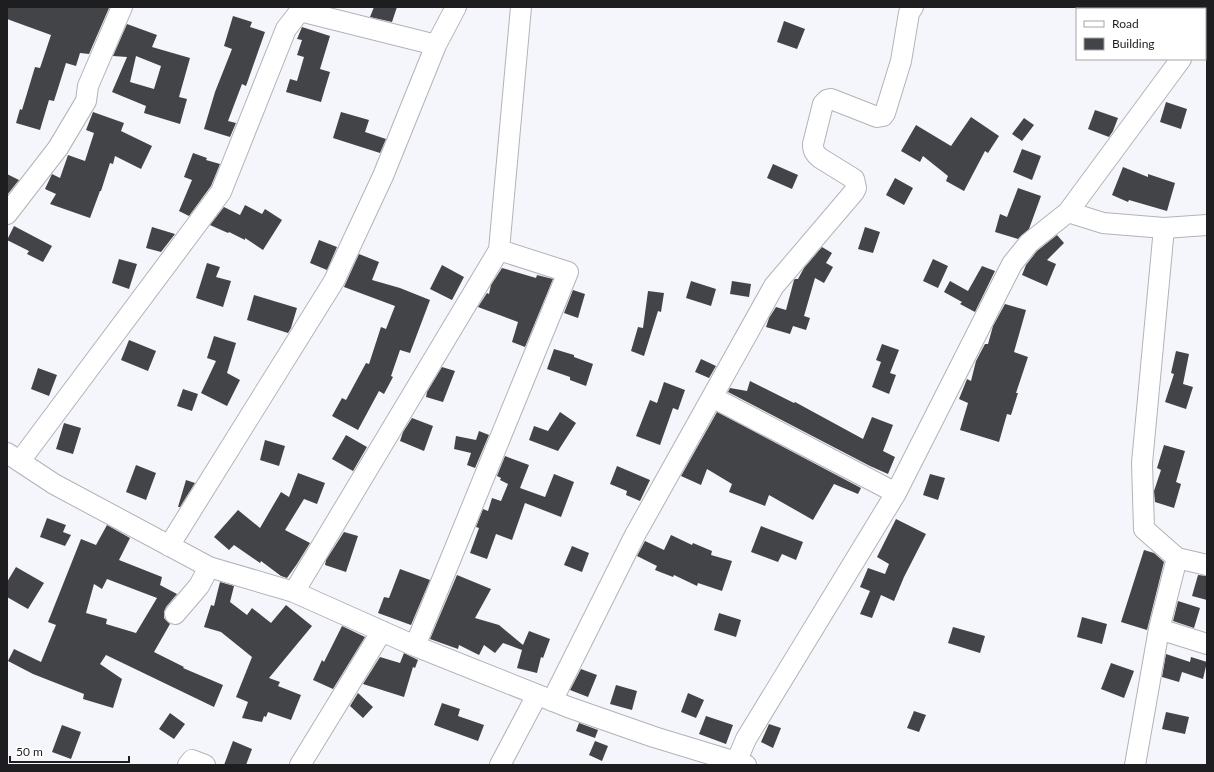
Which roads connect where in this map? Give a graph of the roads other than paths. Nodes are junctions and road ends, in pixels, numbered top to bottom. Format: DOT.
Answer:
graph roads {
  1 [pos="122,7"];
  2 [pos="456,7"];
  3 [pos="521,7"];
  4 [pos="912,7"];
  5 [pos="297,8"];
  6 [pos="436,45"];
  7 [pos="1180,60"];
  8 [pos="1068,212"];
  9 [pos="7,214"];
  10 [pos="1207,225"];
  11 [pos="1164,228"];
  12 [pos="499,250"];
  13 [pos="712,397"];
  14 [pos="13,457"];
  15 [pos="896,493"];
  16 [pos="169,546"];
  17 [pos="1177,558"];
  18 [pos="1207,565"];
  19 [pos="210,567"];
  20 [pos="294,592"];
  21 [pos="175,614"];
  22 [pos="1159,629"];
  23 [pos="382,631"];
  24 [pos="1207,644"];
  25 [pos="415,646"];
  26 [pos="544,698"];
  27 [pos="739,764"];
  28 [pos="188,765"];
  29 [pos="205,765"];
  30 [pos="300,765"];
  31 [pos="500,765"];
  32 [pos="1135,765"];
  1 -- 9 [label="street"];
  2 -- 6 [label="street"];
  3 -- 12 [label="street"];
  4 -- 13 [label="street"];
  5 -- 6 [label="street"];
  5 -- 14 [label="street"];
  6 -- 16 [label="street"];
  7 -- 8 [label="street"];
  8 -- 11 [label="street"];
  8 -- 15 [label="street"];
  10 -- 11 [label="street"];
  11 -- 17 [label="street"];
  12 -- 20 [label="street"];
  12 -- 25 [label="street"];
  13 -- 15 [label="street"];
  13 -- 26 [label="street"];
  14 -- 16 [label="street"];
  15 -- 27 [label="street"];
  16 -- 19 [label="street"];
  17 -- 18 [label="street"];
  17 -- 22 [label="street"];
  19 -- 20 [label="street"];
  19 -- 21 [label="street"];
  20 -- 23 [label="street"];
  22 -- 24 [label="street"];
  22 -- 32 [label="street"];
  23 -- 25 [label="street"];
  23 -- 30 [label="street"];
  25 -- 26 [label="street"];
  26 -- 27 [label="street"];
  26 -- 31 [label="street"];
  28 -- 29 [label="street"];
}
